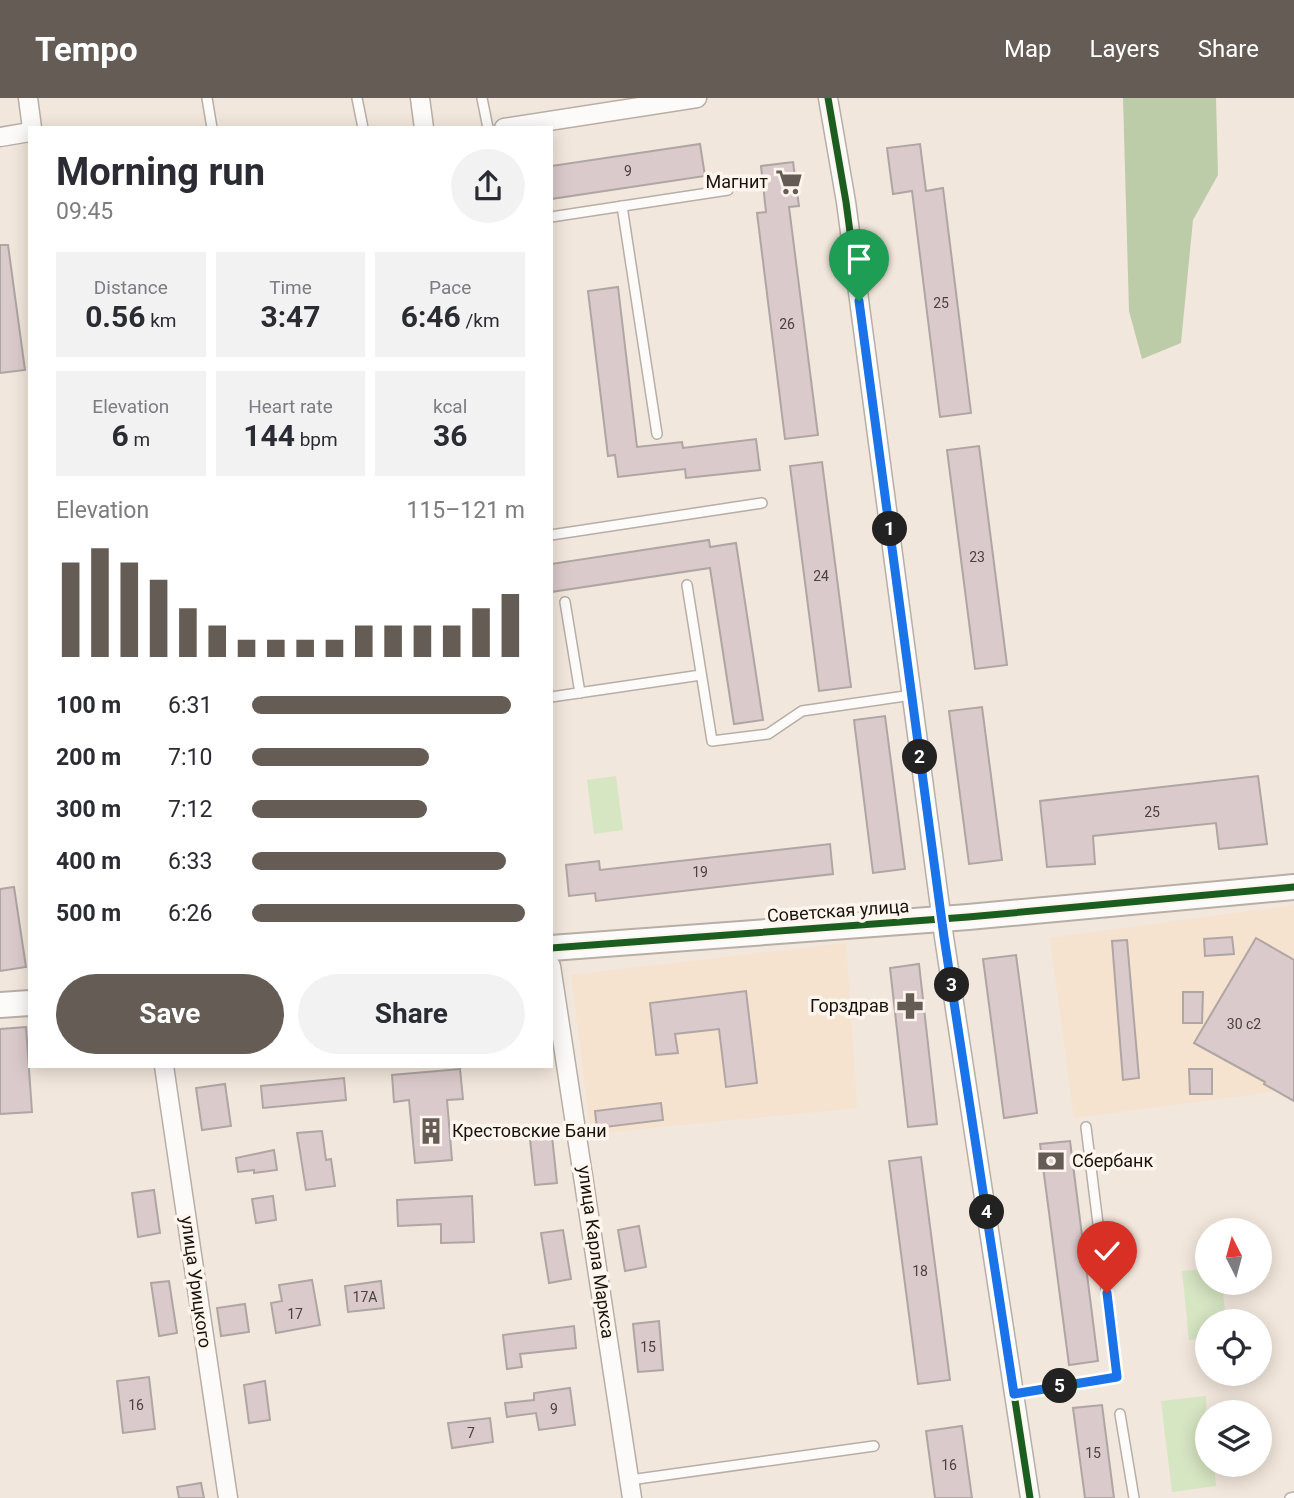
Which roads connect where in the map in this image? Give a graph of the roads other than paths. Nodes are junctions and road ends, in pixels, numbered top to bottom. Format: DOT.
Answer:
graph roads {
  1 [pos="28,98"];
  2 [pos="207,98"];
  3 [pos="358,98"];
  4 [pos="420,98"];
  5 [pos="482,98"];
  6 [pos="697,98"];
  7 [pos="828,98"];
  8 [pos="31,126"];
  9 [pos="212,126"];
  10 [pos="363,126"];
  11 [pos="424,126"];
  12 [pos="488,126"];
  13 [pos="517,126"];
  14 [pos="28,131"];
  15 [pos="0,137"];
  16 [pos="728,190"];
  17 [pos="622,206"];
  18 [pos="553,217"];
  19 [pos="657,434"];
  20 [pos="762,503"];
  21 [pos="553,535"];
  22 [pos="687,585"];
  23 [pos="565,602"];
  24 [pos="701,675"];
  25 [pos="580,693"];
  26 [pos="912,695"];
  27 [pos="553,696"];
  28 [pos="1294,887"];
  29 [pos="942,919"];
  30 [pos="553,948"];
  31 [pos="553,979"];
  32 [pos="28,1003"];
  33 [pos="0,1005"];
  34 [pos="164,1068"];
  35 [pos="1086,1127"];
  36 [pos="1014,1394"];
  37 [pos="1120,1415"];
  38 [pos="874,1447"];
  39 [pos="631,1489"];
  40 [pos="229,1498"];
  41 [pos="1030,1498"];
  42 [pos="1134,1498"];
  1 -- 8 [label="street"];
  2 -- 9 [label="lane"];
  3 -- 10 [label="lane"];
  4 -- 11 [label="street"];
  5 -- 12 [label="lane"];
  6 -- 13 [label="street"];
  7 -- 26 [label="street"];
  14 -- 15 [label="street"];
  16 -- 17 [label="lane"];
  17 -- 18 [label="lane"];
  17 -- 19 [label="lane"];
  20 -- 21 [label="lane"];
  22 -- 24 [label="lane"];
  23 -- 25 [label="lane"];
  24 -- 25 [label="lane"];
  24 -- 26 [label="lane"];
  25 -- 27 [label="lane"];
  26 -- 29 [label="street"];
  28 -- 29 [label="street, Советская улица"];
  29 -- 30 [label="street, Советская улица"];
  29 -- 36 [label="street"];
  31 -- 39 [label="street, улица Карла Маркса"];
  32 -- 33 [label="street"];
  34 -- 40 [label="street, улица Урицкого"];
  35 -- 36 [label="lane"];
  36 -- 41 [label="street"];
  37 -- 42 [label="lane"];
  38 -- 39 [label="lane"];
}
